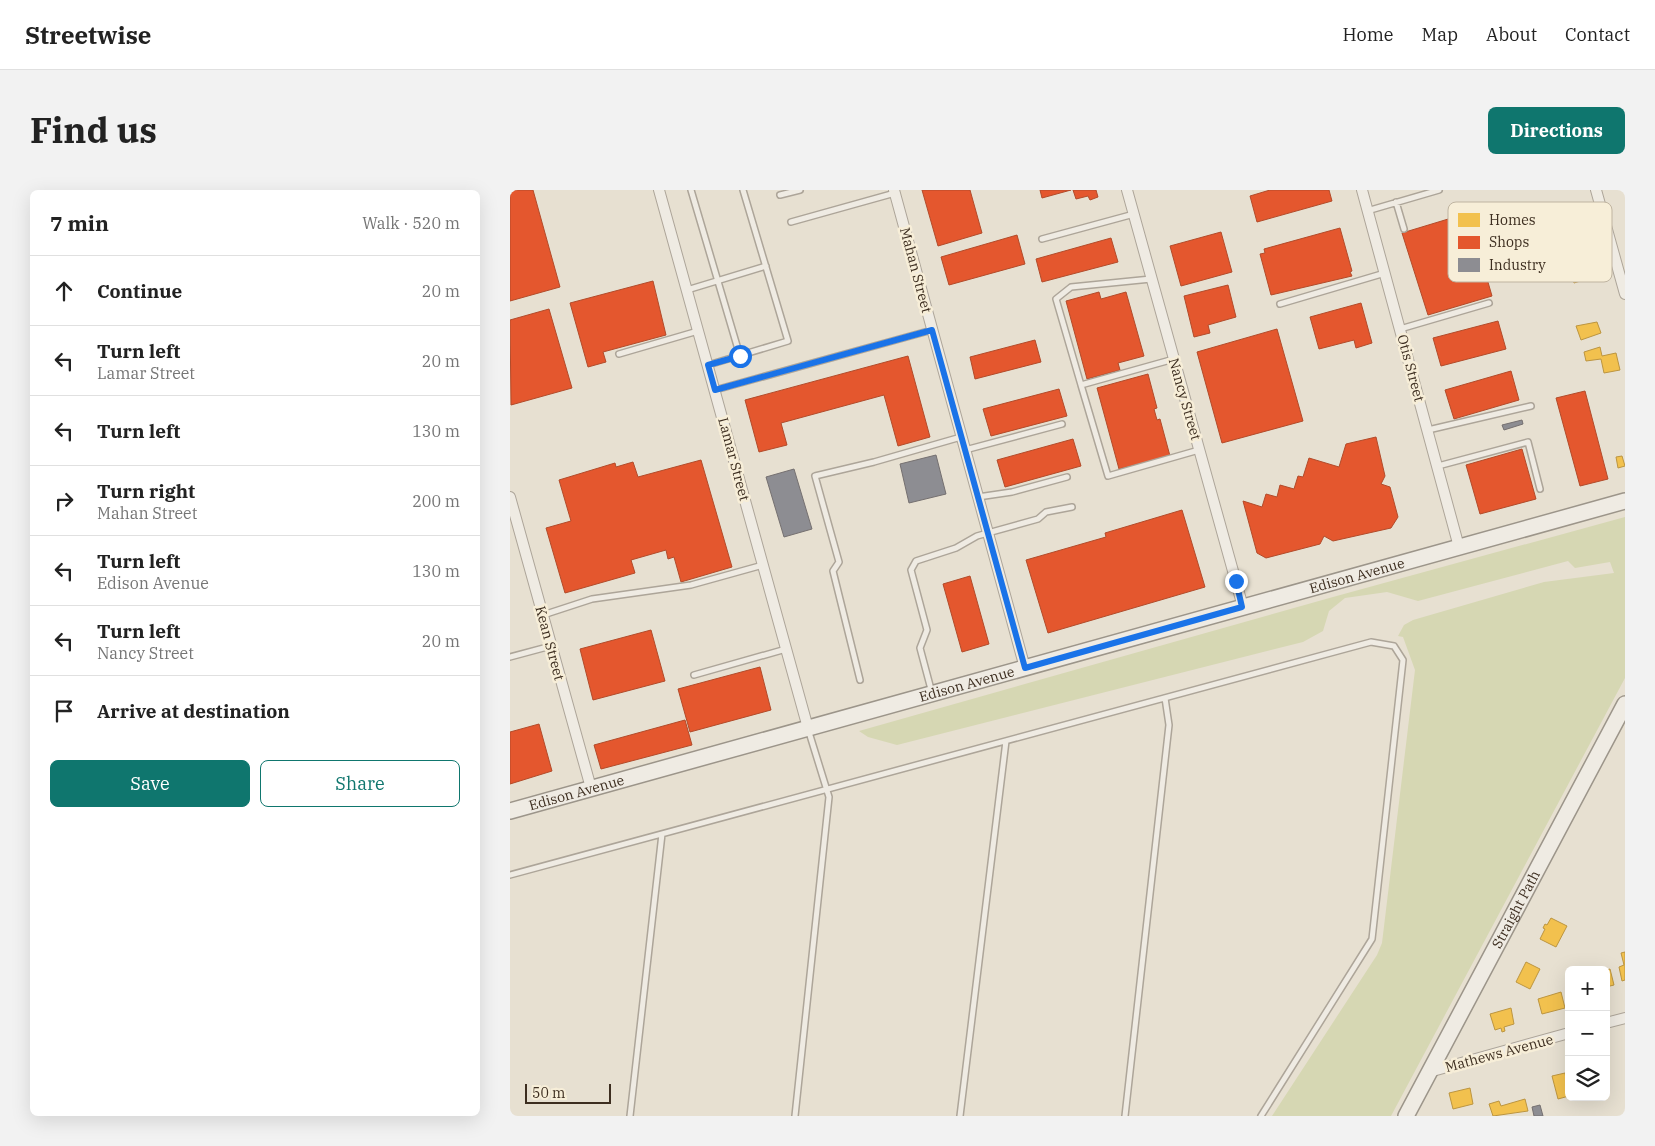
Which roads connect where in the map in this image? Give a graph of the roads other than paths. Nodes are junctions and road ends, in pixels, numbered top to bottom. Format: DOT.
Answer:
graph roads {
  1 [pos="659,190"];
  2 [pos="691,190"];
  3 [pos="743,190"];
  4 [pos="800,190"];
  5 [pos="1127,190"];
  6 [pos="1362,190"];
  7 [pos="1439,190"];
  8 [pos="894,192"];
  9 [pos="780,195"];
  10 [pos="1396,202"];
  11 [pos="1367,211"];
  12 [pos="1134,214"];
  13 [pos="791,222"];
  14 [pos="1404,229"];
  15 [pos="1042,239"];
  16 [pos="1612,247"];
  17 [pos="766,266"];
  18 [pos="1385,274"];
  19 [pos="1152,279"];
  20 [pos="717,280"];
  21 [pos="687,290"];
  22 [pos="1625,294"];
  23 [pos="1280,304"];
  24 [pos="1489,304"];
  25 [pos="1400,329"];
  26 [pos="932,330"];
  27 [pos="698,331"];
  28 [pos="619,354"];
  29 [pos="740,356"];
  30 [pos="1174,358"];
  31 [pos="708,365"];
  32 [pos="1081,385"];
  33 [pos="715,390"];
  34 [pos="1531,406"];
  35 [pos="1062,424"];
  36 [pos="1428,430"];
  37 [pos="962,436"];
  38 [pos="965,450"];
  39 [pos="1200,450"];
  40 [pos="1438,466"];
  41 [pos="1067,477"];
  42 [pos="1540,489"];
  43 [pos="510,497"];
  44 [pos="978,497"];
  45 [pos="1625,501"];
  46 [pos="1072,508"];
  47 [pos="989,533"];
  48 [pos="1459,547"];
  49 [pos="763,565"];
  50 [pos="1242,607"];
  51 [pos="542,615"];
  52 [pos="551,646"];
  53 [pos="786,649"];
  54 [pos="510,657"];
  55 [pos="1025,668"];
  56 [pos="694,675"];
  57 [pos="860,680"];
  58 [pos="932,694"];
  59 [pos="1165,698"];
  60 [pos="1623,712"];
  61 [pos="808,728"];
  62 [pos="1006,741"];
  63 [pos="591,788"];
  64 [pos="827,790"];
  65 [pos="510,811"];
  66 [pos="662,834"];
  67 [pos="510,875"];
  68 [pos="1625,1018"];
  69 [pos="1610,1022"];
  70 [pos="1565,1035"];
  71 [pos="1429,1072"];
  72 [pos="630,1116"];
  73 [pos="795,1116"];
  74 [pos="960,1116"];
  75 [pos="1125,1116"];
  76 [pos="1261,1116"];
  77 [pos="1406,1116"];
  1 -- 21 [label="street, Lamar Street"];
  2 -- 20 [label="lane"];
  3 -- 17 [label="lane"];
  4 -- 9 [label="lane"];
  5 -- 12 [label="street, Nancy Street"];
  6 -- 11 [label="street, Otis Street"];
  7 -- 10 [label="lane"];
  8 -- 13 [label="lane"];
  8 -- 26 [label="street, Mahan Street"];
  10 -- 11 [label="lane"];
  10 -- 14 [label="lane"];
  11 -- 18 [label="street, Otis Street"];
  12 -- 15 [label="lane"];
  12 -- 19 [label="street, Nancy Street"];
  16 -- 22 [label="street"];
  17 -- 20 [label="lane"];
  17 -- 29 [label="lane"];
  18 -- 23 [label="lane"];
  18 -- 25 [label="street, Otis Street"];
  19 -- 30 [label="street, Nancy Street"];
  19 -- 32 [label="lane"];
  20 -- 21 [label="lane"];
  20 -- 29 [label="lane"];
  21 -- 27 [label="street, Lamar Street"];
  24 -- 25 [label="lane"];
  25 -- 36 [label="street, Otis Street"];
  26 -- 33 [label="lane"];
  26 -- 37 [label="street, Mahan Street"];
  27 -- 28 [label="lane"];
  27 -- 31 [label="street, Lamar Street"];
  29 -- 31 [label="lane"];
  30 -- 32 [label="lane"];
  30 -- 39 [label="street, Nancy Street"];
  31 -- 33 [label="street, Lamar Street"];
  32 -- 39 [label="lane"];
  33 -- 49 [label="street, Lamar Street"];
  34 -- 36 [label="lane"];
  35 -- 38 [label="lane"];
  36 -- 40 [label="street, Otis Street"];
  37 -- 38 [label="street, Mahan Street"];
  37 -- 57 [label="lane"];
  38 -- 44 [label="street, Mahan Street"];
  39 -- 50 [label="street, Nancy Street"];
  40 -- 42 [label="lane"];
  40 -- 48 [label="street, Otis Street"];
  41 -- 44 [label="lane"];
  43 -- 51 [label="street, Kean Street"];
  44 -- 47 [label="street, Mahan Street"];
  45 -- 48 [label="street, Edison Avenue"];
  46 -- 47 [label="lane"];
  47 -- 55 [label="street, Mahan Street"];
  47 -- 58 [label="lane"];
  48 -- 50 [label="street, Edison Avenue"];
  49 -- 51 [label="lane"];
  49 -- 53 [label="street, Lamar Street"];
  50 -- 55 [label="street, Edison Avenue"];
  51 -- 52 [label="street, Kean Street"];
  52 -- 54 [label="lane"];
  52 -- 63 [label="street, Kean Street"];
  53 -- 56 [label="lane"];
  53 -- 61 [label="street, Lamar Street"];
  55 -- 58 [label="street, Edison Avenue"];
  58 -- 61 [label="street, Edison Avenue"];
  59 -- 62 [label="lane"];
  59 -- 75 [label="lane"];
  59 -- 76 [label="lane"];
  60 -- 71 [label="street, Straight Path"];
  61 -- 63 [label="street, Edison Avenue"];
  61 -- 64 [label="lane"];
  62 -- 64 [label="lane"];
  62 -- 74 [label="lane"];
  63 -- 65 [label="street, Edison Avenue"];
  64 -- 66 [label="lane"];
  64 -- 73 [label="lane"];
  66 -- 67 [label="lane"];
  66 -- 72 [label="lane"];
  68 -- 69 [label="street"];
  70 -- 71 [label="street, Mathews Avenue"];
  71 -- 77 [label="street, Straight Path"];
}
